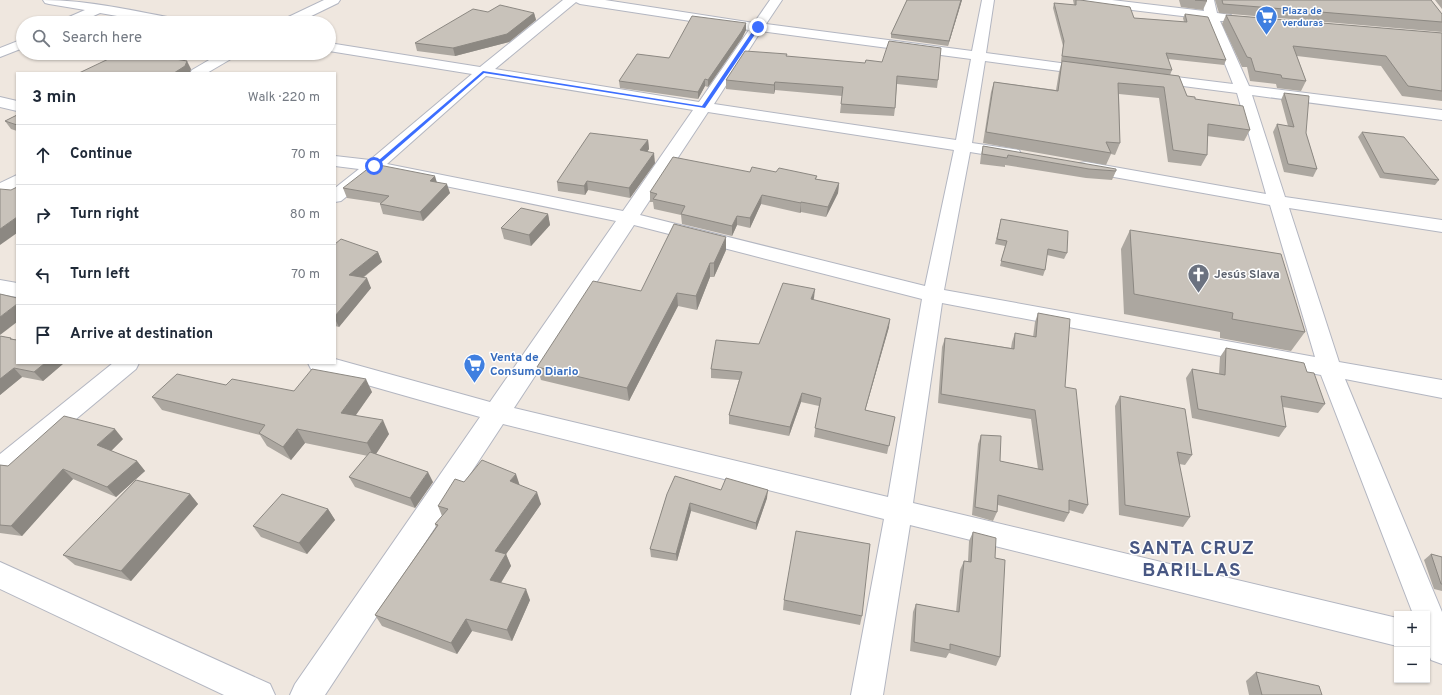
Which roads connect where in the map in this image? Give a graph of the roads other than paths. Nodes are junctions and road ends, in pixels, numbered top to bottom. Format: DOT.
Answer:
graph roads {
  1 [pos="49,0"];
  2 [pos="118,0"];
  3 [pos="334,0"];
  4 [pos="571,0"];
  5 [pos="580,0"];
  6 [pos="776,0"];
  7 [pos="988,0"];
  8 [pos="1082,0"];
  9 [pos="1210,8"];
  10 [pos="98,9"];
  11 [pos="83,16"];
  12 [pos="138,16"];
  13 [pos="301,16"];
  14 [pos="1236,19"];
  15 [pos="758,27"];
  16 [pos="16,46"];
  17 [pos="336,48"];
  18 [pos="0,53"];
  19 [pos="978,57"];
  20 [pos="219,60"];
  21 [pos="199,72"];
  22 [pos="483,72"];
  23 [pos="1103,72"];
  24 [pos="1142,77"];
  25 [pos="1243,90"];
  26 [pos="0,102"];
  27 [pos="16,106"];
  28 [pos="704,107"];
  29 [pos="1442,115"];
  30 [pos="962,146"];
  31 [pos="1029,157"];
  32 [pos="336,161"];
  33 [pos="1068,164"];
  34 [pos="374,166"];
  35 [pos="16,181"];
  36 [pos="0,190"];
  37 [pos="336,196"];
  38 [pos="1277,201"];
  39 [pos="629,218"];
  40 [pos="1442,226"];
  41 [pos="0,287"];
  42 [pos="16,290"];
  43 [pos="933,295"];
  44 [pos="127,364"];
  45 [pos="323,364"];
  46 [pos="1329,367"];
  47 [pos="1442,389"];
  48 [pos="497,413"];
  49 [pos="0,468"];
  50 [pos="899,511"];
  51 [pos="0,575"];
  52 [pos="1394,631"];
  53 [pos="1438,643"];
  54 [pos="259,695"];
  55 [pos="306,695"];
  56 [pos="867,695"];
  1 -- 10 [label="street"];
  2 -- 10 [label="street"];
  3 -- 13 [label="street"];
  4 -- 22 [label="street"];
  5 -- 15 [label="street"];
  6 -- 15 [label="street"];
  7 -- 19 [label="street"];
  8 -- 9 [label="street"];
  9 -- 14 [label="street"];
  9 -- 25 [label="street"];
  10 -- 11 [label="street"];
  10 -- 12 [label="street"];
  15 -- 19 [label="street"];
  15 -- 28 [label="street"];
  16 -- 18 [label="street"];
  17 -- 22 [label="street"];
  19 -- 23 [label="street"];
  19 -- 30 [label="street"];
  20 -- 21 [label="street"];
  22 -- 28 [label="street"];
  22 -- 34 [label="street"];
  24 -- 25 [label="street"];
  25 -- 29 [label="street"];
  25 -- 38 [label="street"];
  26 -- 27 [label="street"];
  28 -- 30 [label="street"];
  28 -- 39 [label="street"];
  30 -- 31 [label="street"];
  30 -- 43 [label="street"];
  32 -- 34 [label="street"];
  33 -- 38 [label="street"];
  34 -- 37 [label="street"];
  34 -- 39 [label="street"];
  35 -- 36 [label="street"];
  38 -- 40 [label="street"];
  38 -- 46 [label="street"];
  39 -- 43 [label="street"];
  39 -- 48 [label="street"];
  41 -- 42 [label="street"];
  43 -- 46 [label="street"];
  43 -- 50 [label="street"];
  44 -- 49 [label="street"];
  45 -- 48 [label="street"];
  46 -- 47 [label="street"];
  46 -- 53 [label="street"];
  48 -- 50 [label="street"];
  48 -- 55 [label="street"];
  50 -- 52 [label="street"];
  50 -- 56 [label="street"];
  51 -- 54 [label="street"];
}
